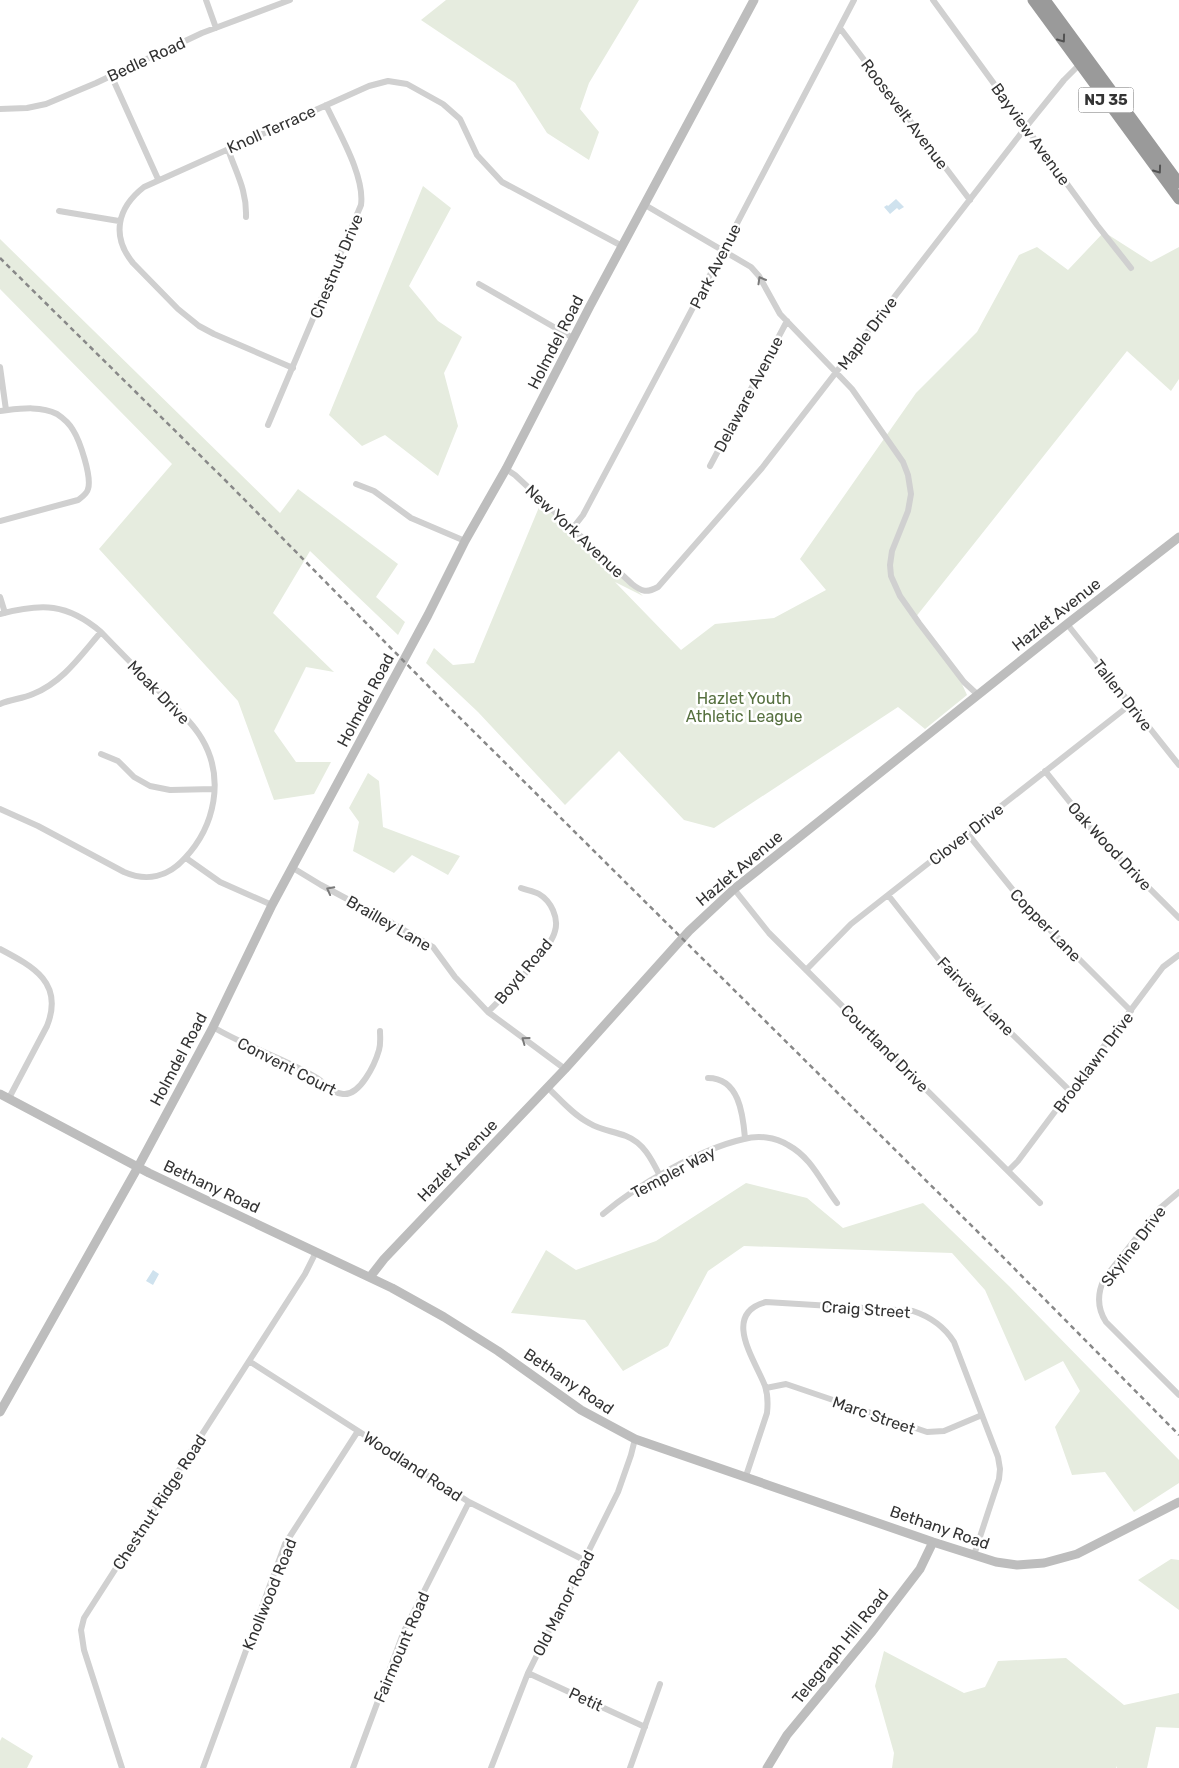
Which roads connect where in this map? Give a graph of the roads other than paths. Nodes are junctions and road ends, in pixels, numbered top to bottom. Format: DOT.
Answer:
graph roads {
  1 [pos="206,0"];
  2 [pos="290,0"];
  3 [pos="754,0"];
  4 [pos="854,0"];
  5 [pos="933,0"];
  6 [pos="1033,0"];
  7 [pos="1046,0"];
  8 [pos="216,28"];
  9 [pos="840,28"];
  10 [pos="1080,64"];
  11 [pos="111,75"];
  12 [pos="326,105"];
  13 [pos="0,109"];
  14 [pos="1026,127"];
  15 [pos="228,148"];
  16 [pos="158,179"];
  17 [pos="1179,183"];
  18 [pos="1179,199"];
  19 [pos="970,200"];
  20 [pos="645,205"];
  21 [pos="59,211"];
  22 [pos="246,217"];
  23 [pos="119,221"];
  24 [pos="622,246"];
  25 [pos="723,250"];
  26 [pos="1130,268"];
  27 [pos="480,284"];
  28 [pos="787,321"];
  29 [pos="573,338"];
  30 [pos="0,367"];
  31 [pos="292,368"];
  32 [pos="837,372"];
  33 [pos="3,411"];
  34 [pos="268,425"];
  35 [pos="710,466"];
  36 [pos="506,469"];
  37 [pos="356,484"];
  38 [pos="0,520"];
  39 [pos="572,529"];
  40 [pos="1179,538"];
  41 [pos="465,541"];
  42 [pos="646,592"];
  43 [pos="0,597"];
  44 [pos="2,613"];
  45 [pos="1067,624"];
  46 [pos="101,632"];
  47 [pos="978,695"];
  48 [pos="0,704"];
  49 [pos="1131,704"];
  50 [pos="101,754"];
  51 [pos="1179,765"];
  52 [pos="1045,771"];
  53 [pos="214,789"];
  54 [pos="0,809"];
  55 [pos="967,833"];
  56 [pos="186,858"];
  57 [pos="293,868"];
  58 [pos="521,888"];
  59 [pos="734,889"];
  60 [pos="888,895"];
  61 [pos="272,905"];
  62 [pos="1179,918"];
  63 [pos="0,949"];
  64 [pos="1179,955"];
  65 [pos="806,970"];
  66 [pos="1131,1011"];
  67 [pos="488,1012"];
  68 [pos="213,1027"];
  69 [pos="380,1031"];
  70 [pos="564,1069"];
  71 [pos="708,1078"];
  72 [pos="547,1088"];
  73 [pos="1070,1091"];
  74 [pos="4,1096"];
  75 [pos="745,1138"];
  76 [pos="138,1167"];
  77 [pos="1008,1171"];
  78 [pos="660,1176"];
  79 [pos="1179,1192"];
  80 [pos="837,1203"];
  81 [pos="1040,1203"];
  82 [pos="603,1214"];
  83 [pos="316,1252"];
  84 [pos="370,1277"];
  85 [pos="249,1361"];
  86 [pos="766,1388"];
  87 [pos="1179,1395"];
  88 [pos="0,1412"];
  89 [pos="982,1415"];
  90 [pos="358,1431"];
  91 [pos="635,1439"];
  92 [pos="746,1476"];
  93 [pos="469,1502"];
  94 [pos="1179,1502"];
  95 [pos="933,1542"];
  96 [pos="974,1555"];
  97 [pos="584,1560"];
  98 [pos="528,1673"];
  99 [pos="660,1684"];
  100 [pos="644,1726"];
  101 [pos="122,1768"];
  102 [pos="203,1768"];
  103 [pos="354,1768"];
  104 [pos="491,1768"];
  105 [pos="630,1768"];
  106 [pos="768,1768"];
  1 -- 8 [label="street"];
  2 -- 8 [label="street, Bedle Road"];
  3 -- 20 [label="street, Holmdel Road"];
  4 -- 9 [label="street, Park Avenue"];
  5 -- 14 [label="street, Bayview Avenue"];
  6 -- 10 [label="highway, NJ 35, one-way"];
  7 -- 17 [label="highway, NJ 35"];
  8 -- 11 [label="street, Bedle Road"];
  9 -- 19 [label="street, Roosevelt Avenue"];
  9 -- 25 [label="street, Park Avenue"];
  10 -- 14 [label="street, Maple Drive"];
  10 -- 18 [label="highway, NJ 35, one-way"];
  11 -- 13 [label="street, Bedle Road"];
  11 -- 16 [label="street"];
  12 -- 15 [label="street, Knoll Terrace"];
  12 -- 24 [label="street, Knoll Terrace"];
  12 -- 31 [label="street, Chestnut Drive"];
  14 -- 19 [label="street, Maple Drive"];
  14 -- 26 [label="street, Bayview Avenue"];
  15 -- 16 [label="street, Knoll Terrace"];
  15 -- 22 [label="street"];
  16 -- 23 [label="street, Knoll Terrace"];
  19 -- 32 [label="street, Maple Drive"];
  20 -- 24 [label="street, Holmdel Road"];
  20 -- 25 [label="street"];
  21 -- 23 [label="street"];
  23 -- 31 [label="street"];
  24 -- 29 [label="street, Holmdel Road"];
  28 -- 25 [label="street, one-way"];
  25 -- 39 [label="street, Park Avenue"];
  27 -- 29 [label="street"];
  28 -- 32 [label="street"];
  28 -- 35 [label="street, Delaware Avenue"];
  29 -- 36 [label="street, Holmdel Road"];
  30 -- 33 [label="street"];
  31 -- 34 [label="street, Chestnut Drive"];
  32 -- 42 [label="street, Maple Drive"];
  32 -- 47 [label="street"];
  33 -- 38 [label="street"];
  36 -- 39 [label="street, New York Avenue"];
  36 -- 41 [label="street, Holmdel Road"];
  37 -- 41 [label="street"];
  39 -- 42 [label="street, New York Avenue"];
  40 -- 45 [label="street, Hazlet Avenue"];
  41 -- 57 [label="street, Holmdel Road"];
  43 -- 44 [label="street"];
  44 -- 46 [label="street, Moak Drive"];
  45 -- 47 [label="street, Hazlet Avenue"];
  45 -- 49 [label="street, Tallen Drive"];
  46 -- 48 [label="street"];
  46 -- 53 [label="street, Moak Drive"];
  47 -- 59 [label="street, Hazlet Avenue"];
  49 -- 51 [label="street, Tallen Drive"];
  49 -- 52 [label="street, Clover Drive"];
  50 -- 53 [label="street"];
  52 -- 55 [label="street, Clover Drive"];
  52 -- 62 [label="street, Oak Wood Drive"];
  53 -- 56 [label="street, Moak Drive"];
  54 -- 56 [label="street, Moak Drive"];
  55 -- 60 [label="street, Clover Drive"];
  55 -- 66 [label="street, Copper Lane"];
  56 -- 61 [label="street"];
  57 -- 61 [label="street, Holmdel Road"];
  67 -- 57 [label="street, Brailley Lane, one-way"];
  58 -- 67 [label="street, Boyd Road"];
  59 -- 65 [label="street, Courtland Drive"];
  59 -- 70 [label="street, Hazlet Avenue"];
  60 -- 65 [label="street, Clover Drive"];
  60 -- 73 [label="street, Fairview Lane"];
  61 -- 68 [label="street, Holmdel Road"];
  63 -- 74 [label="street"];
  64 -- 66 [label="street, Brooklawn Drive"];
  65 -- 77 [label="street, Courtland Drive"];
  66 -- 73 [label="street, Brooklawn Drive"];
  70 -- 67 [label="street, Brailley Lane, one-way"];
  68 -- 69 [label="street, Convent Court"];
  68 -- 76 [label="street, Holmdel Road"];
  70 -- 72 [label="street, Hazlet Avenue"];
  71 -- 75 [label="street"];
  72 -- 78 [label="street"];
  72 -- 84 [label="street, Hazlet Avenue"];
  73 -- 77 [label="street, Brooklawn Drive"];
  74 -- 76 [label="street, Bethany Road"];
  75 -- 78 [label="street, Templer Way"];
  75 -- 80 [label="street, Templer Way"];
  76 -- 83 [label="street, Bethany Road"];
  76 -- 88 [label="street, Holmdel Road"];
  77 -- 81 [label="street, Courtland Drive"];
  78 -- 82 [label="street, Templer Way"];
  79 -- 87 [label="street, Skyline Drive"];
  83 -- 84 [label="street, Bethany Road"];
  83 -- 85 [label="street, Chestnut Ridge Road"];
  84 -- 91 [label="street, Bethany Road"];
  85 -- 90 [label="street, Woodland Road"];
  85 -- 101 [label="street, Chestnut Ridge Road"];
  86 -- 89 [label="street, Marc Street"];
  86 -- 89 [label="street, Craig Street"];
  86 -- 92 [label="street, Craig Street"];
  89 -- 96 [label="street, Craig Street"];
  90 -- 93 [label="street, Woodland Road"];
  90 -- 102 [label="street, Knollwood Road"];
  91 -- 92 [label="street, Bethany Road"];
  91 -- 97 [label="street, Old Manor Road"];
  92 -- 95 [label="street, Bethany Road"];
  93 -- 97 [label="street, Woodland Road"];
  93 -- 103 [label="street, Fairmount Road"];
  94 -- 96 [label="street, Bethany Road"];
  95 -- 96 [label="street, Bethany Road"];
  95 -- 106 [label="street, Telegraph Hill Road"];
  97 -- 98 [label="street, Old Manor Road"];
  98 -- 100 [label="street, Petit"];
  98 -- 104 [label="street, Old Manor Road"];
  99 -- 100 [label="street"];
  100 -- 105 [label="street"];
}
